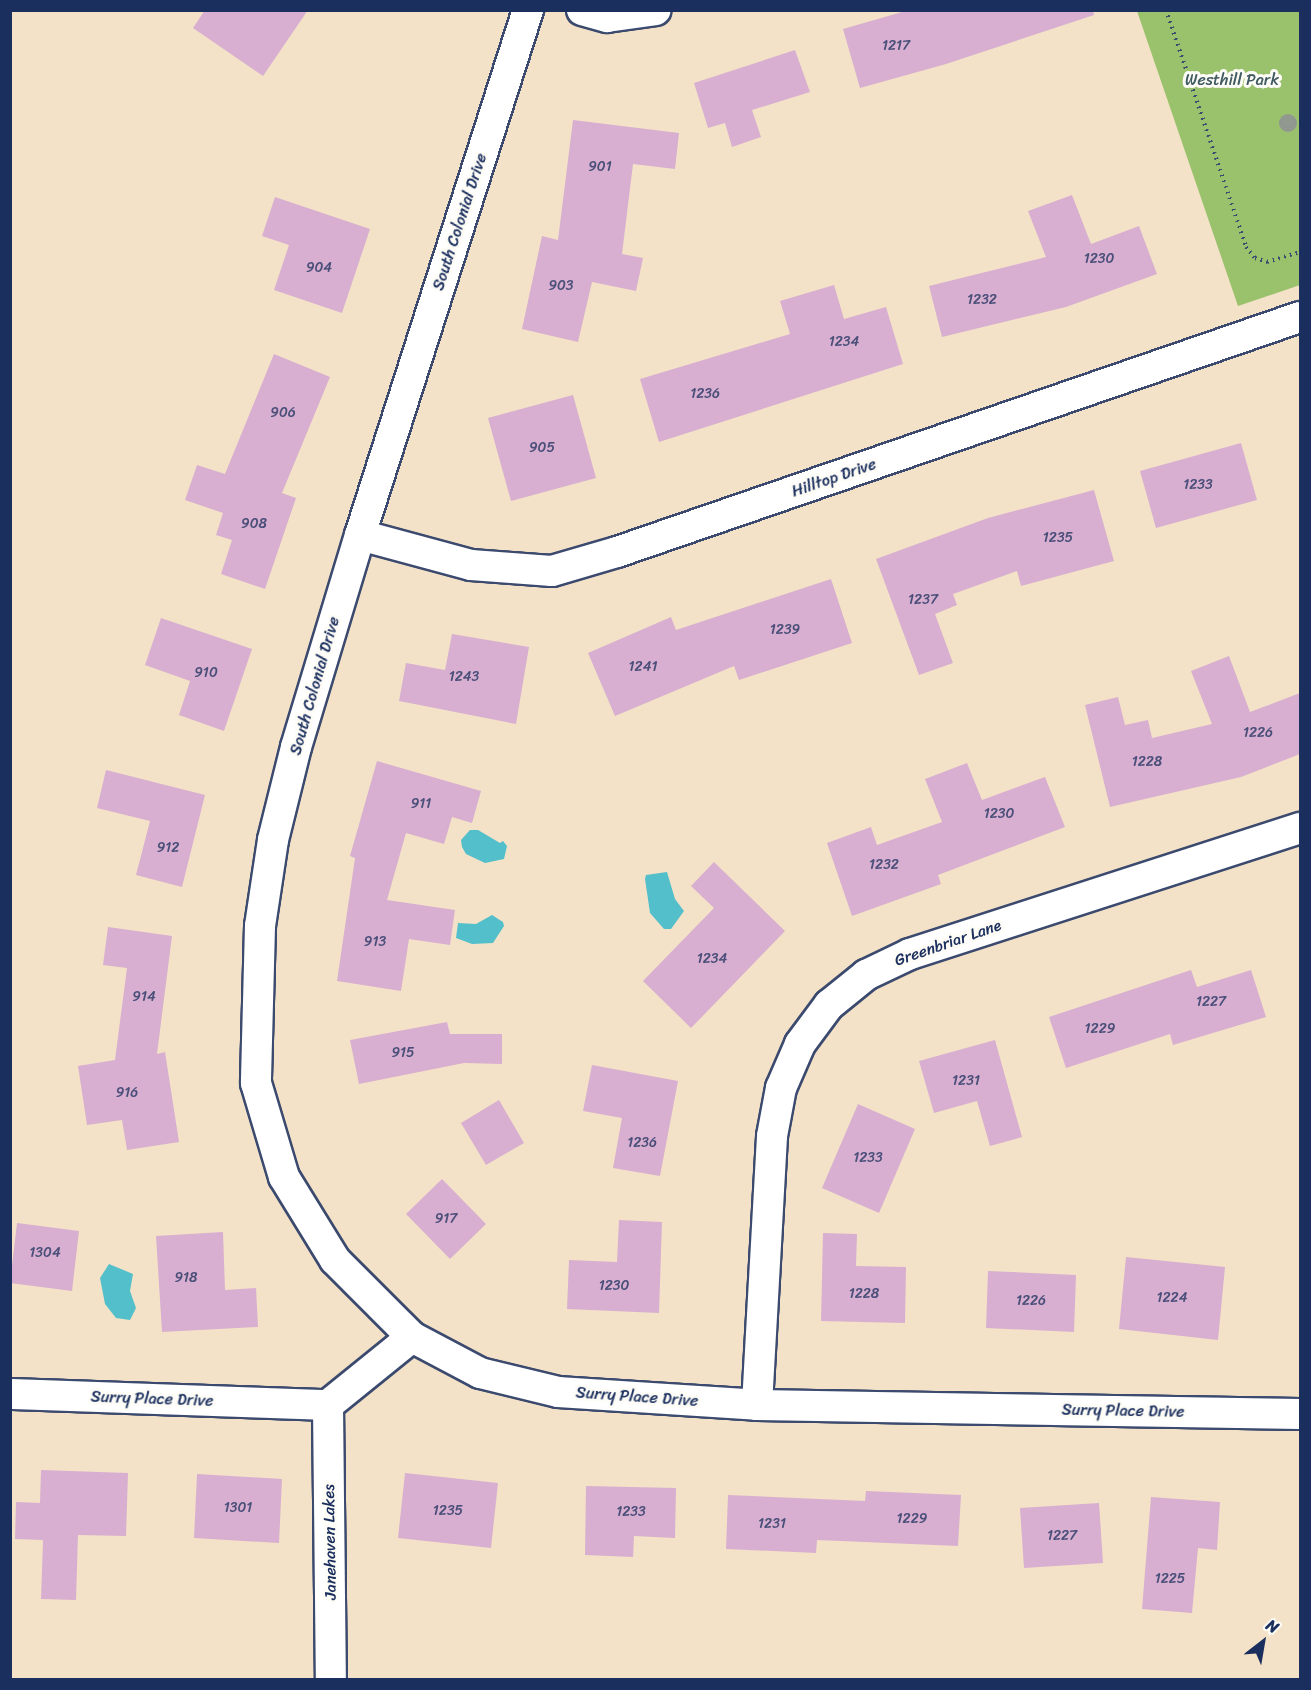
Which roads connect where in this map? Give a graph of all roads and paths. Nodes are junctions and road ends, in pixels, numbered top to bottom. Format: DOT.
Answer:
graph roads {
  1 [pos="528,10"];
  2 [pos="582,10"];
  3 [pos="656,10"];
  4 [pos="1166,10"];
  5 [pos="1300,252"];
  6 [pos="1300,317"];
  7 [pos="360,535"];
  8 [pos="1300,828"];
  9 [pos="412,1336"];
  10 [pos="10,1394"];
  11 [pos="328,1405"];
  12 [pos="757,1405"];
  13 [pos="1300,1414"];
  14 [pos="331,1680"];
  1 -- 7 [label="street, South Colonial Drive"];
  2 -- 3 [label="street"];
  4 -- 5 [label="path"];
  6 -- 7 [label="street, Hilltop Drive"];
  7 -- 9 [label="street, South Colonial Drive"];
  8 -- 12 [label="street, Greenbriar Lane"];
  9 -- 11 [label="street"];
  9 -- 12 [label="street, Surry Place Drive"];
  10 -- 11 [label="street, Surry Place Drive"];
  11 -- 14 [label="street, Janehaven Lakes"];
  12 -- 13 [label="street, Surry Place Drive"];
}
